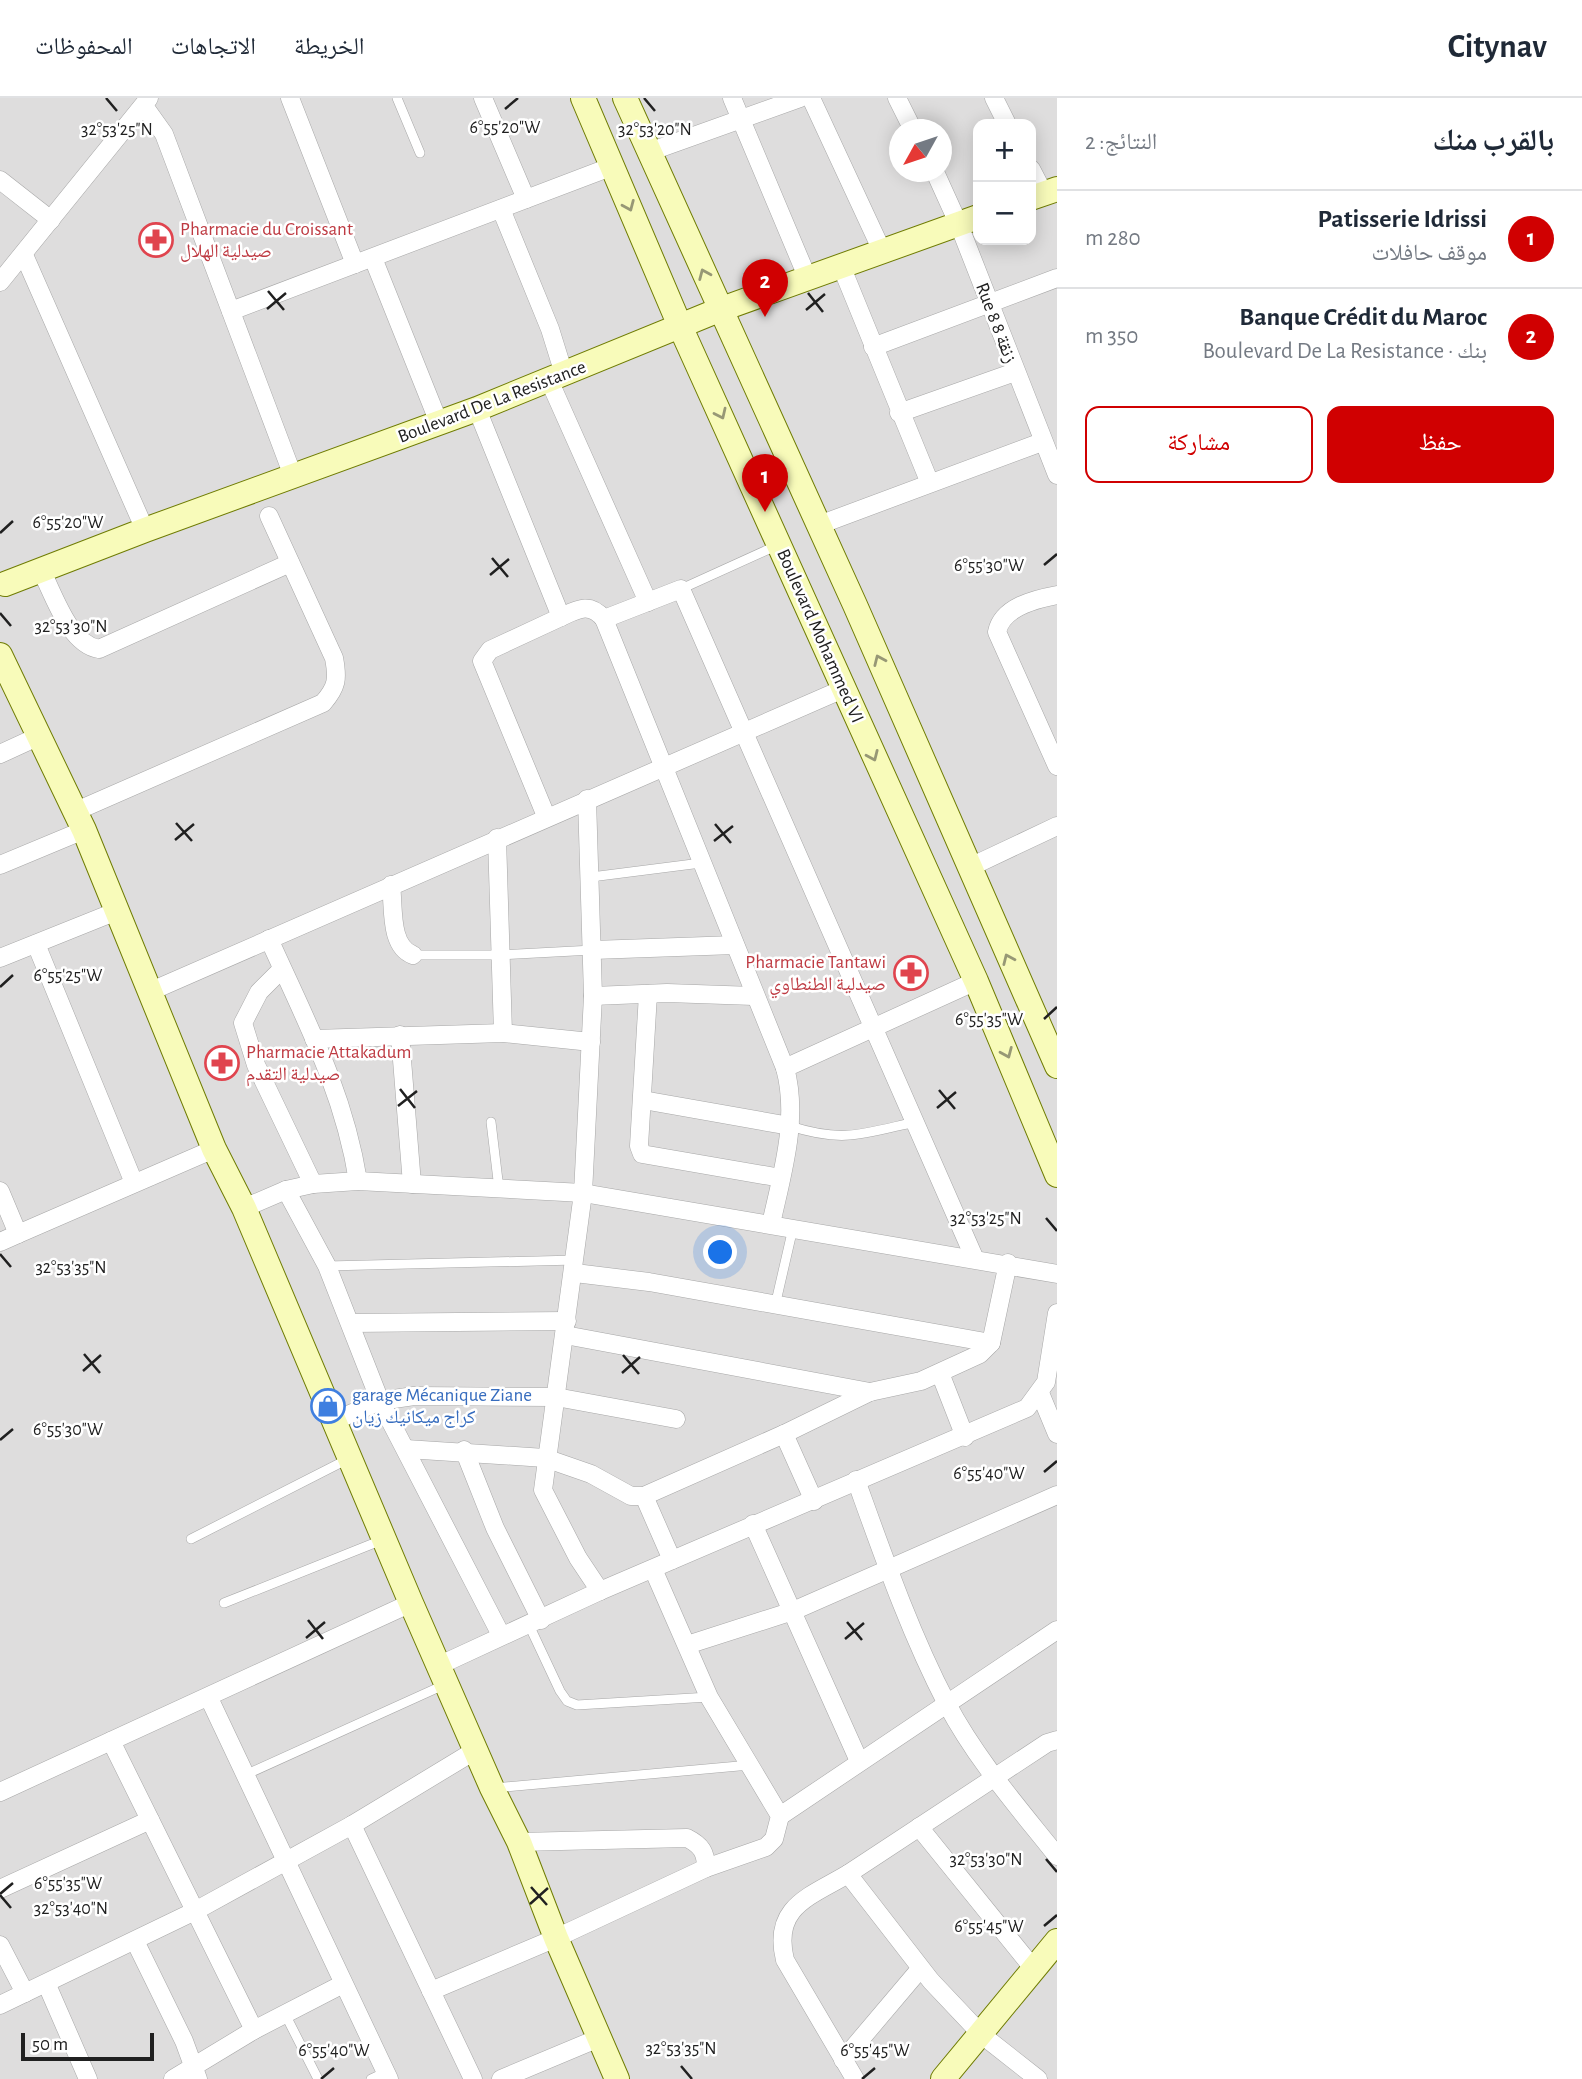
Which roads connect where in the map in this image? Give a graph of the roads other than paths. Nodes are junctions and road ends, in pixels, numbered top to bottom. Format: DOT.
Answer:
graph roads {
  1 [pos="290,98"];
  2 [pos="397,98"];
  3 [pos="483,98"];
  4 [pos="583,98"];
  5 [pos="625,98"];
  6 [pos="732,98"];
  7 [pos="800,98"];
  8 [pos="811,98"];
  9 [pos="897,98"];
  10 [pos="993,98"];
  11 [pos="146,102"];
  12 [pos="908,119"];
  13 [pos="1004,119"];
  14 [pos="743,120"];
  15 [pos="649,152"];
  16 [pos="420,153"];
  17 [pos="612,166"];
  18 [pos="0,180"];
  19 [pos="942,182"];
  20 [pos="526,199"];
  21 [pos="501,209"];
  22 [pos="51,220"];
  23 [pos="969,221"];
  24 [pos="883,254"];
  25 [pos="24,255"];
  26 [pos="373,258"];
  27 [pos="355,264"];
  28 [pos="842,268"];
  29 [pos="1057,278"];
  30 [pos="808,279"];
  31 [pos="0,282"];
  32 [pos="989,304"];
  33 [pos="719,310"];
  34 [pos="231,311"];
  35 [pos="680,326"];
  36 [pos="873,347"];
  37 [pos="1015,372"];
  38 [pos="557,377"];
  39 [pos="477,408"];
  40 [pos="899,414"];
  41 [pos="439,423"];
  42 [pos="1042,442"];
  43 [pos="1057,475"];
  44 [pos="293,476"];
  45 [pos="929,481"];
  46 [pos="269,516"];
  47 [pos="819,525"];
  48 [pos="145,530"];
  49 [pos="779,544"];
  50 [pos="290,563"];
  51 [pos="41,570"];
  52 [pos="2,587"];
  53 [pos="681,589"];
  54 [pos="1057,595"];
  55 [pos="648,602"];
  56 [pos="561,617"];
  57 [pos="604,619"];
  58 [pos="1,660"];
  59 [pos="843,689"];
  60 [pos="745,734"];
  61 [pos="37,737"];
  62 [pos="0,754"];
  63 [pos="1057,766"];
  64 [pos="663,768"];
  65 [pos="587,799"];
  66 [pos="546,816"];
  67 [pos="79,821"];
  68 [pos="1057,826"];
  69 [pos="497,838"];
  70 [pos="701,863"];
  71 [pos="0,865"];
  72 [pos="968,868"];
  73 [pos="591,877"];
  74 [pos="391,885"];
  75 [pos="117,911"];
  76 [pos="269,939"];
  77 [pos="36,944"];
  78 [pos="735,945"];
  79 [pos="593,950"];
  80 [pos="413,955"];
  81 [pos="500,955"];
  82 [pos="0,958"];
  83 [pos="282,969"];
  84 [pos="976,981"];
  85 [pos="149,992"];
  86 [pos="648,994"];
  87 [pos="593,996"];
  88 [pos="754,996"];
  89 [pos="875,1029"];
  90 [pos="503,1033"];
  91 [pos="400,1035"];
  92 [pos="314,1038"];
  93 [pos="591,1042"];
  94 [pos="1057,1066"];
  95 [pos="785,1068"];
  96 [pos="643,1100"];
  97 [pos="491,1122"];
  98 [pos="915,1122"];
  99 [pos="790,1126"];
  100 [pos="214,1149"];
  101 [pos="1057,1175"];
  102 [pos="781,1178"];
  103 [pos="358,1181"];
  104 [pos="134,1183"];
  105 [pos="313,1184"];
  106 [pos="412,1184"];
  107 [pos="499,1189"];
  108 [pos="286,1190"];
  109 [pos="0,1191"];
  110 [pos="583,1193"];
  111 [pos="244,1208"];
  112 [pos="771,1224"];
  113 [pos="793,1228"];
  114 [pos="18,1234"];
  115 [pos="0,1242"];
  116 [pos="974,1257"];
  117 [pos="1008,1263"];
  118 [pos="327,1266"];
  119 [pos="575,1266"];
  120 [pos="1057,1274"];
  121 [pos="775,1306"];
  122 [pos="1057,1313"];
  123 [pos="351,1323"];
  124 [pos="566,1328"];
  125 [pos="991,1343"];
  126 [pos="940,1373"];
  127 [pos="870,1392"];
  128 [pos="1040,1394"];
  129 [pos="556,1397"];
  130 [pos="380,1401"];
  131 [pos="676,1419"];
  132 [pos="334,1421"];
  133 [pos="784,1434"];
  134 [pos="1057,1434"];
  135 [pos="965,1437"];
  136 [pos="406,1449"];
  137 [pos="464,1450"];
  138 [pos="350,1458"];
  139 [pos="545,1458"];
  140 [pos="856,1480"];
  141 [pos="1057,1494"];
  142 [pos="644,1496"];
  143 [pos="814,1501"];
  144 [pos="752,1524"];
  145 [pos="191,1539"];
  146 [pos="384,1539"];
  147 [pos="672,1560"];
  148 [pos="653,1569"];
  149 [pos="889,1570"];
  150 [pos="600,1591"];
  151 [pos="224,1603"];
  152 [pos="411,1603"];
  153 [pos="793,1611"];
  154 [pos="535,1623"];
  155 [pos="1057,1630"];
  156 [pos="501,1635"];
  157 [pos="687,1646"];
  158 [pos="444,1674"];
  159 [pos="709,1697"];
  160 [pos="209,1698"];
  161 [pos="947,1704"];
  162 [pos="1057,1740"];
  163 [pos="111,1741"];
  164 [pos="476,1749"];
  165 [pos="859,1762"];
  166 [pos="750,1765"];
  167 [pos="246,1775"];
  168 [pos="994,1778"];
  169 [pos="492,1788"];
  170 [pos="0,1792"];
  171 [pos="780,1816"];
  172 [pos="150,1820"];
  173 [pos="352,1825"];
  174 [pos="919,1827"];
  175 [pos="519,1842"];
  176 [pos="1057,1856"];
  177 [pos="286,1859"];
  178 [pos="706,1868"];
  179 [pos="848,1874"];
  180 [pos="0,1889"];
  181 [pos="195,1911"];
  182 [pos="556,1938"];
  183 [pos="135,1941"];
  184 [pos="1057,1941"];
  185 [pos="0,1945"];
  186 [pos="1033,1968"];
  187 [pos="920,1969"];
  188 [pos="343,1984"];
  189 [pos="47,1985"];
  190 [pos="431,1992"];
  191 [pos="25,1993"];
  192 [pos="0,2005"];
  193 [pos="285,2014"];
  194 [pos="254,2030"];
  195 [pos="982,2035"];
  196 [pos="600,2038"];
  197 [pos="843,2060"];
  198 [pos="195,2074"];
  199 [pos="382,2077"];
  200 [pos="88,2079"];
  201 [pos="173,2079"];
  202 [pos="318,2079"];
  203 [pos="473,2079"];
  204 [pos="502,2079"];
  205 [pos="617,2079"];
  206 [pos="855,2079"];
  207 [pos="943,2079"];
  208 [pos="1038,2079"];
  1 -- 27 [label="street"];
  2 -- 16 [label="lane"];
  3 -- 20 [label="street"];
  4 -- 17 [label="street, Boulevard Mohammed VI"];
  5 -- 15 [label="street"];
  6 -- 14 [label="street"];
  7 -- 14 [label="street"];
  8 -- 24 [label="street"];
  9 -- 12 [label="street"];
  10 -- 13 [label="street"];
  11 -- 22 [label="street"];
  11 -- 34 [label="street"];
  14 -- 15 [label="street"];
  14 -- 30 [label="street"];
  33 -- 15 [label="street, one-way"];
  17 -- 20 [label="street"];
  17 -- 35 [label="street, Boulevard Mohammed VI, one-way"];
  18 -- 22 [label="street"];
  19 -- 23 [label="street, Rue 8 8 زنقة"];
  20 -- 21 [label="street"];
  21 -- 26 [label="street"];
  21 -- 38 [label="street"];
  22 -- 25 [label="street"];
  23 -- 24 [label="street, Boulevard De La Resistance"];
  23 -- 32 [label="street, Rue 8 8 زنقة"];
  24 -- 28 [label="street, Boulevard De La Resistance"];
  25 -- 31 [label="street"];
  25 -- 48 [label="street"];
  26 -- 27 [label="street"];
  26 -- 41 [label="street"];
  27 -- 34 [label="street"];
  28 -- 30 [label="street, Boulevard De La Resistance"];
  28 -- 36 [label="street"];
  29 -- 32 [label="street"];
  30 -- 33 [label="street, Boulevard De La Resistance"];
  32 -- 36 [label="street"];
  32 -- 37 [label="street, Rue 8 8 زنقة"];
  33 -- 35 [label="street, Boulevard De La Resistance"];
  33 -- 47 [label="street"];
  34 -- 44 [label="street"];
  35 -- 38 [label="street, Boulevard De La Resistance"];
  35 -- 49 [label="street, Boulevard Mohammed VI, one-way"];
  36 -- 40 [label="street"];
  37 -- 40 [label="street"];
  37 -- 42 [label="street, Rue 8 8 زنقة"];
  38 -- 39 [label="street, Boulevard De La Resistance"];
  38 -- 55 [label="street"];
  39 -- 41 [label="street, Boulevard De La Resistance"];
  39 -- 56 [label="street"];
  40 -- 45 [label="street"];
  41 -- 44 [label="street, Boulevard De La Resistance"];
  42 -- 43 [label="street, Rue 8 8 زنقة"];
  42 -- 45 [label="street"];
  44 -- 48 [label="street, Boulevard De La Resistance"];
  45 -- 47 [label="street"];
  46 -- 50 [label="street"];
  72 -- 47 [label="street, one-way"];
  48 -- 51 [label="street, Boulevard De La Resistance"];
  49 -- 53 [label="lane"];
  49 -- 59 [label="street, Boulevard Mohammed VI"];
  50 -- 51 [label="street"];
  50 -- 67 [label="street"];
  51 -- 52 [label="street, Boulevard De La Resistance"];
  53 -- 55 [label="street"];
  53 -- 60 [label="street"];
  54 -- 63 [label="street"];
  55 -- 57 [label="street"];
  56 -- 57 [label="street"];
  56 -- 66 [label="street"];
  57 -- 64 [label="street"];
  58 -- 61 [label="street"];
  59 -- 60 [label="street"];
  59 -- 84 [label="street, Boulevard Mohammed VI, one-way"];
  60 -- 64 [label="street"];
  60 -- 89 [label="street"];
  61 -- 62 [label="street"];
  61 -- 67 [label="street"];
  64 -- 65 [label="street"];
  64 -- 70 [label="street"];
  65 -- 66 [label="street"];
  65 -- 73 [label="street"];
  66 -- 69 [label="street"];
  67 -- 71 [label="street"];
  67 -- 75 [label="street"];
  68 -- 72 [label="street"];
  69 -- 74 [label="street"];
  69 -- 81 [label="street"];
  70 -- 73 [label="lane"];
  70 -- 78 [label="street"];
  94 -- 72 [label="street, one-way"];
  73 -- 79 [label="street"];
  74 -- 76 [label="street"];
  74 -- 80 [label="street"];
  75 -- 77 [label="street"];
  75 -- 85 [label="street"];
  76 -- 83 [label="street"];
  76 -- 85 [label="street"];
  77 -- 82 [label="street"];
  77 -- 104 [label="street"];
  78 -- 79 [label="street"];
  78 -- 88 [label="street"];
  79 -- 81 [label="lane"];
  79 -- 87 [label="street"];
  80 -- 81 [label="lane"];
  81 -- 90 [label="street"];
  83 -- 92 [label="street"];
  83 -- 105 [label="street"];
  84 -- 89 [label="street"];
  84 -- 101 [label="street, Boulevard Mohammed VI, one-way"];
  85 -- 100 [label="street"];
  86 -- 87 [label="street"];
  86 -- 88 [label="street"];
  86 -- 96 [label="street"];
  87 -- 93 [label="street"];
  88 -- 95 [label="street"];
  89 -- 95 [label="street"];
  89 -- 98 [label="street"];
  90 -- 91 [label="street"];
  90 -- 93 [label="street"];
  91 -- 92 [label="street"];
  91 -- 106 [label="street"];
  92 -- 103 [label="street"];
  93 -- 110 [label="street"];
  95 -- 99 [label="street"];
  96 -- 99 [label="street"];
  96 -- 102 [label="street"];
  97 -- 107 [label="lane"];
  98 -- 99 [label="lane"];
  98 -- 116 [label="street"];
  99 -- 102 [label="street"];
  100 -- 104 [label="street"];
  100 -- 111 [label="street"];
  102 -- 112 [label="street"];
  103 -- 105 [label="street"];
  103 -- 106 [label="street"];
  104 -- 114 [label="street"];
  105 -- 108 [label="street"];
  106 -- 107 [label="street"];
  107 -- 110 [label="street"];
  108 -- 111 [label="street"];
  108 -- 118 [label="street"];
  109 -- 114 [label="street"];
  110 -- 112 [label="street"];
  110 -- 119 [label="street"];
  111 -- 132 [label="street"];
  112 -- 113 [label="street"];
  113 -- 116 [label="street"];
  113 -- 121 [label="lane"];
  114 -- 115 [label="street"];
  116 -- 117 [label="street"];
  117 -- 120 [label="street"];
  117 -- 125 [label="street"];
  118 -- 119 [label="lane"];
  118 -- 123 [label="street"];
  119 -- 121 [label="street"];
  119 -- 124 [label="street"];
  121 -- 125 [label="street"];
  122 -- 128 [label="street"];
  123 -- 124 [label="street"];
  123 -- 130 [label="street"];
  124 -- 127 [label="street"];
  124 -- 129 [label="street"];
  125 -- 126 [label="street"];
  126 -- 127 [label="street"];
  126 -- 135 [label="street"];
  127 -- 133 [label="street"];
  128 -- 134 [label="street"];
  128 -- 135 [label="street"];
  129 -- 130 [label="street"];
  129 -- 131 [label="street"];
  129 -- 139 [label="street"];
  130 -- 132 [label="street"];
  130 -- 136 [label="street"];
  132 -- 138 [label="street"];
  133 -- 142 [label="street"];
  133 -- 143 [label="street"];
  135 -- 140 [label="street"];
  136 -- 137 [label="street"];
  136 -- 156 [label="street"];
  137 -- 139 [label="street"];
  137 -- 154 [label="street"];
  138 -- 145 [label="lane"];
  138 -- 146 [label="street"];
  139 -- 142 [label="street"];
  139 -- 150 [label="street"];
  140 -- 143 [label="street"];
  140 -- 149 [label="street"];
  141 -- 149 [label="street"];
  142 -- 147 [label="street"];
  143 -- 144 [label="street"];
  144 -- 147 [label="street"];
  144 -- 153 [label="street"];
  146 -- 151 [label="lane"];
  146 -- 152 [label="street"];
  147 -- 148 [label="street"];
  148 -- 150 [label="street"];
  148 -- 157 [label="street"];
  149 -- 153 [label="street"];
  149 -- 161 [label="street"];
  150 -- 154 [label="street"];
  152 -- 158 [label="street"];
  152 -- 160 [label="street"];
  153 -- 157 [label="street"];
  153 -- 165 [label="street"];
  154 -- 156 [label="street"];
  154 -- 159 [label="lane"];
  155 -- 161 [label="street"];
  156 -- 158 [label="street"];
  157 -- 159 [label="street"];
  158 -- 164 [label="street"];
  158 -- 167 [label="lane"];
  159 -- 166 [label="street"];
  160 -- 163 [label="street"];
  160 -- 167 [label="street"];
  161 -- 165 [label="street"];
  161 -- 168 [label="street"];
  162 -- 168 [label="street"];
  163 -- 170 [label="street"];
  163 -- 172 [label="street"];
  164 -- 169 [label="street"];
  164 -- 173 [label="street"];
  165 -- 171 [label="street"];
  166 -- 169 [label="lane"];
  166 -- 171 [label="street"];
  167 -- 177 [label="street"];
  168 -- 174 [label="street"];
  168 -- 176 [label="street"];
  169 -- 175 [label="street"];
  171 -- 178 [label="street"];
  172 -- 180 [label="street"];
  172 -- 181 [label="street"];
  173 -- 177 [label="street"];
  173 -- 190 [label="street"];
  174 -- 179 [label="street"];
  174 -- 186 [label="street"];
  175 -- 178 [label="street"];
  175 -- 182 [label="street"];
  177 -- 181 [label="street"];
  177 -- 188 [label="street"];
  178 -- 182 [label="street"];
  179 -- 187 [label="street"];
  179 -- 197 [label="street"];
  181 -- 183 [label="street"];
  181 -- 194 [label="street"];
  182 -- 190 [label="street"];
  182 -- 196 [label="street"];
  183 -- 189 [label="street"];
  183 -- 198 [label="street"];
  184 -- 186 [label="street"];
  185 -- 191 [label="street"];
  186 -- 195 [label="street"];
  187 -- 195 [label="street"];
  187 -- 197 [label="street"];
  188 -- 193 [label="street"];
  188 -- 199 [label="street"];
  189 -- 191 [label="street"];
  189 -- 200 [label="street"];
  190 -- 203 [label="street"];
  191 -- 192 [label="street"];
  193 -- 194 [label="street"];
  193 -- 202 [label="lane"];
  194 -- 198 [label="street"];
  195 -- 207 [label="street"];
  195 -- 208 [label="street"];
  196 -- 204 [label="street"];
  196 -- 205 [label="street"];
  197 -- 206 [label="street"];
  198 -- 201 [label="street"];
}
